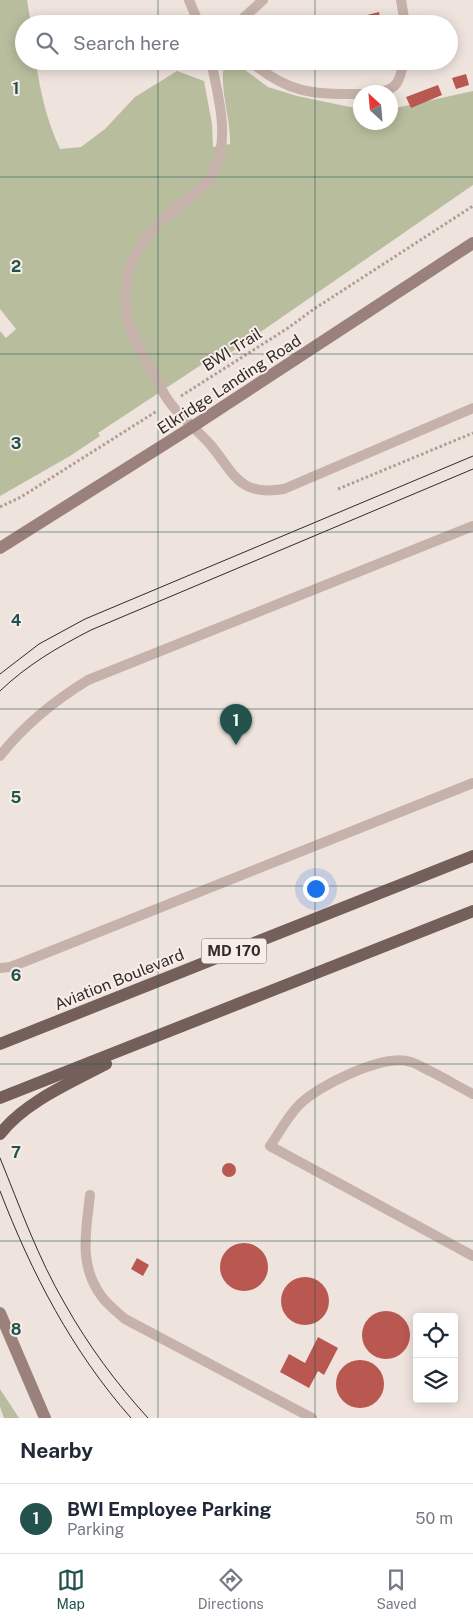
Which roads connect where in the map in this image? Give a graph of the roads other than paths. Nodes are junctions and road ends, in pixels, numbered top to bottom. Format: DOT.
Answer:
graph roads {
  1 [pos="189,0"];
  2 [pos="263,0"];
  3 [pos="401,0"];
  4 [pos="195,15"];
  5 [pos="247,15"];
  6 [pos="404,15"];
  7 [pos="213,70"];
  8 [pos="264,70"];
  9 [pos="402,70"];
  10 [pos="396,85"];
  11 [pos="353,94"];
  12 [pos="473,243"];
  13 [pos="473,408"];
  14 [pos="192,427"];
  15 [pos="473,526"];
  16 [pos="0,548"];
  17 [pos="0,756"];
  18 [pos="473,783"];
  19 [pos="473,856"];
  20 [pos="473,910"];
  21 [pos="0,968"];
  22 [pos="152,1039"];
  23 [pos="0,1044"];
  24 [pos="473,1094"];
  25 [pos="0,1098"];
  26 [pos="0,1134"];
  27 [pos="90,1195"];
  28 [pos="473,1256"];
  29 [pos="0,1313"];
  30 [pos="45,1418"];
  31 [pos="312,1418"];
  1 -- 4 [label="lane"];
  2 -- 5 [label="lane"];
  3 -- 6 [label="lane"];
  7 -- 14 [label="lane"];
  8 -- 11 [label="lane"];
  9 -- 10 [label="lane"];
  12 -- 14 [label="street, Elkridge Landing Road"];
  13 -- 14 [label="lane"];
  14 -- 16 [label="street, Elkridge Landing Road"];
  15 -- 17 [label="lane"];
  18 -- 21 [label="lane"];
  19 -- 23 [label="main road, Aviation Boulevard / MD 170"];
  20 -- 22 [label="main road"];
  22 -- 25 [label="main road"];
  22 -- 26 [label="main road"];
  24 -- 28 [label="lane"];
  27 -- 31 [label="lane"];
  29 -- 30 [label="street"];
}
